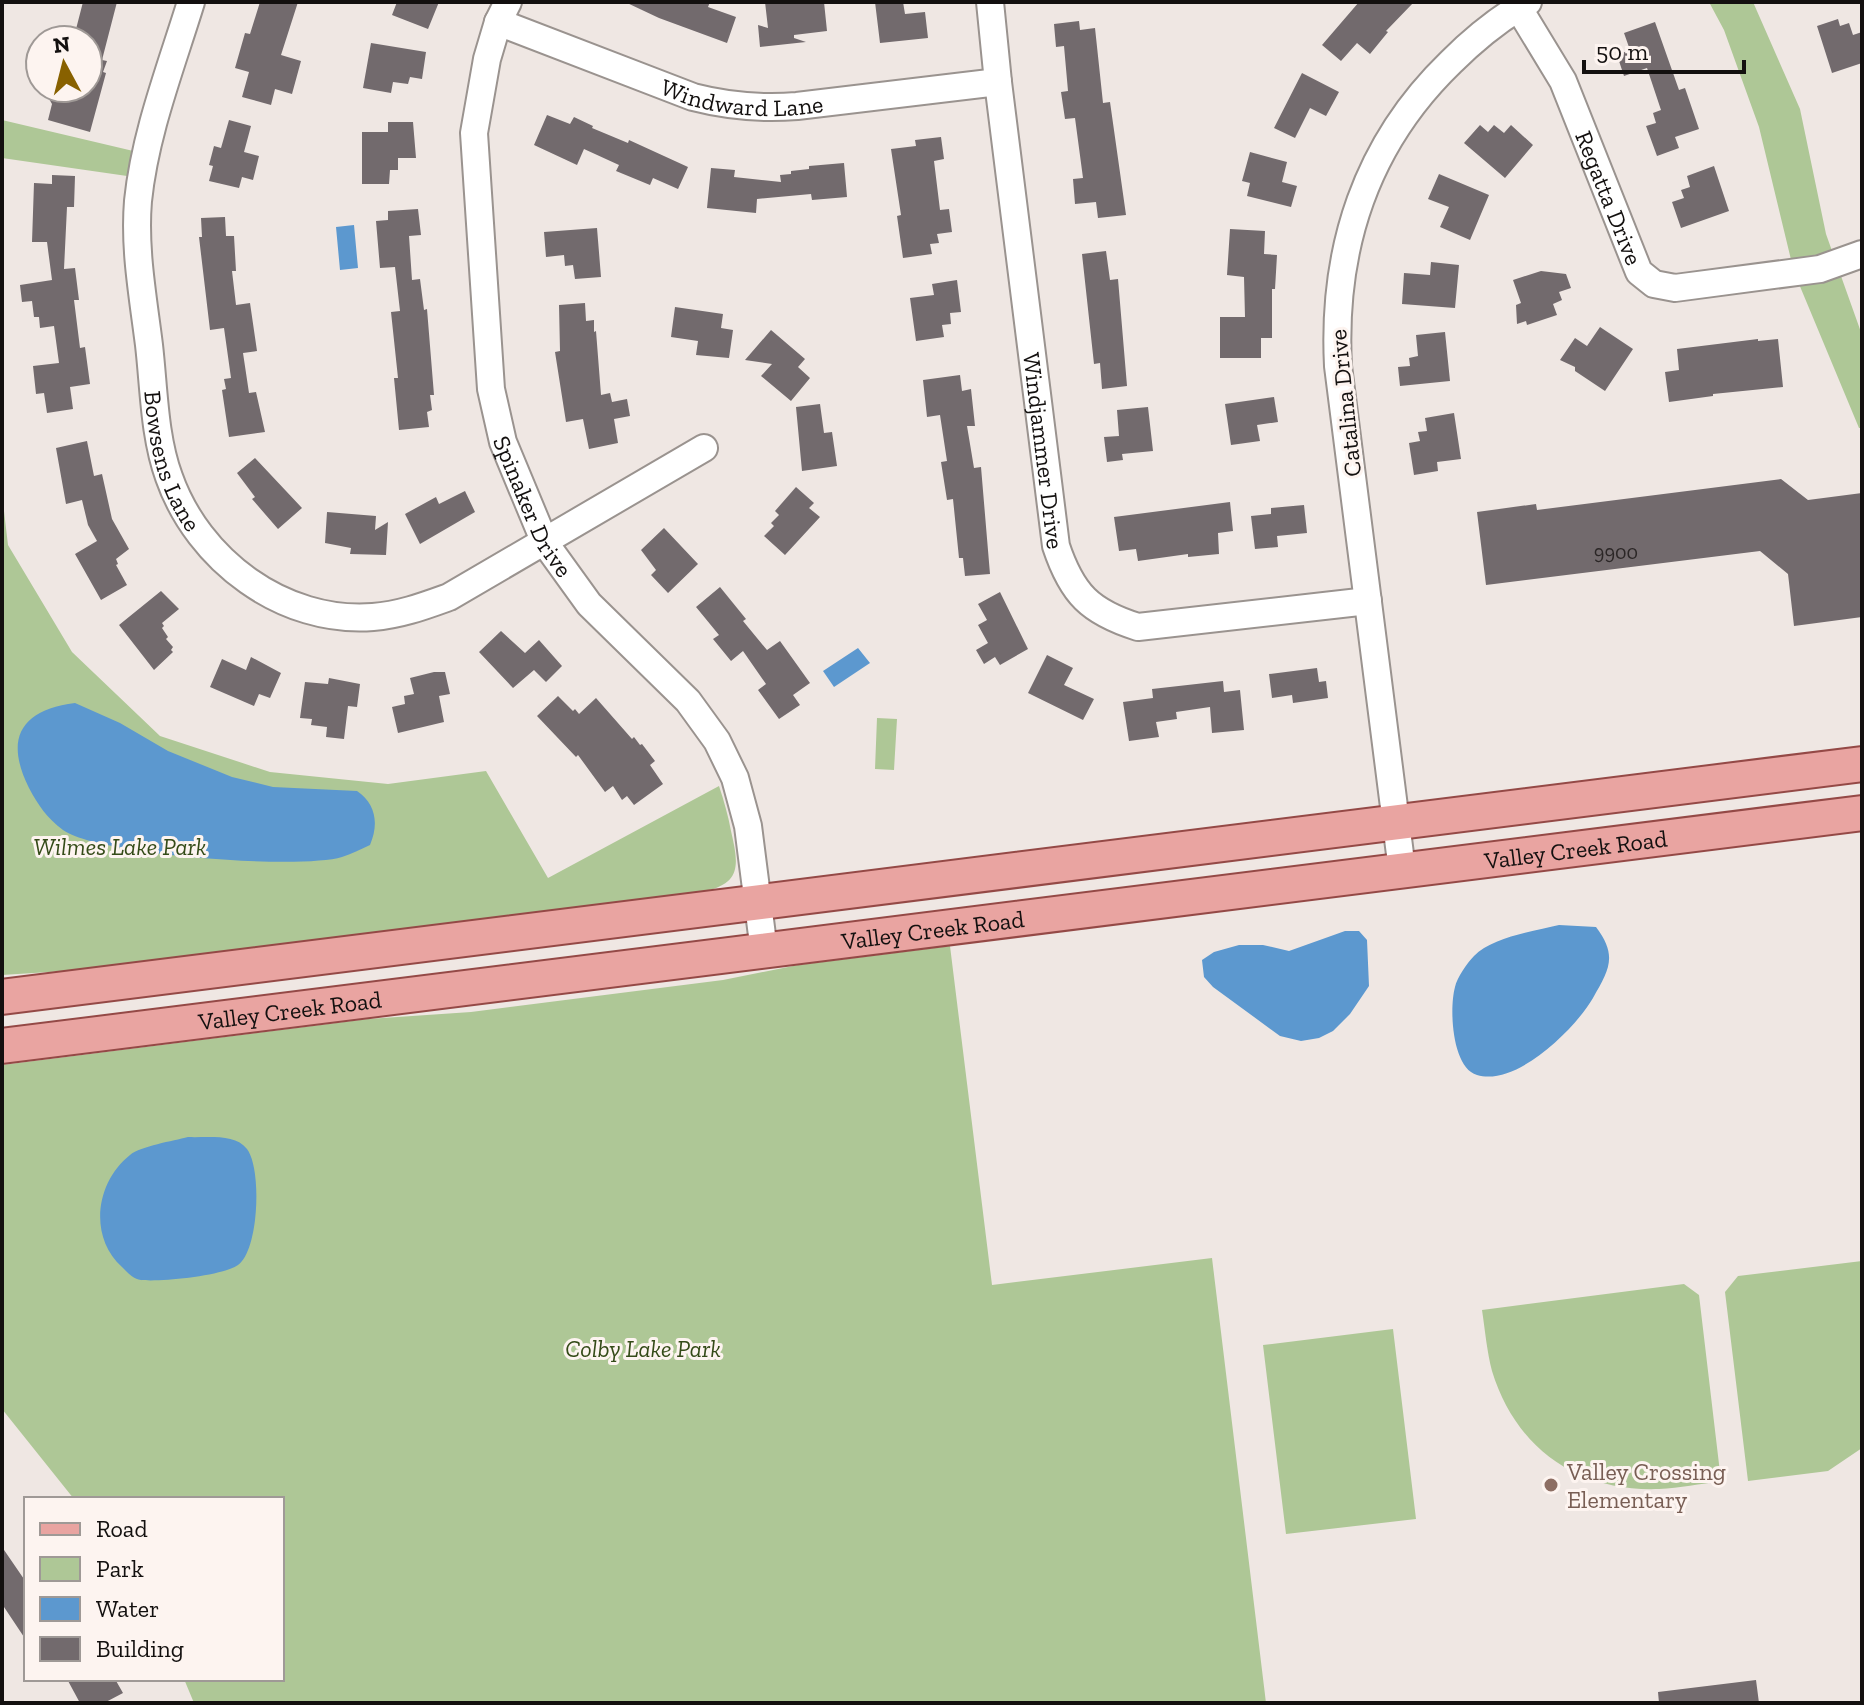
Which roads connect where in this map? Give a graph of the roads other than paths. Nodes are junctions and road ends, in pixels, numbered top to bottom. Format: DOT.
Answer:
graph roads {
  1 [pos="191,2"];
  2 [pos="990,2"];
  3 [pos="1521,4"];
  4 [pos="503,12"];
  5 [pos="998,82"];
  6 [pos="1862,254"];
  7 [pos="704,448"];
  8 [pos="545,543"];
  9 [pos="1368,601"];
  10 [pos="1862,764"];
  11 [pos="1862,813"];
  12 [pos="1395,823"];
  13 [pos="1402,870"];
  14 [pos="759,903"];
  15 [pos="764,951"];
  16 [pos="2,997"];
  17 [pos="2,1046"];
  1 -- 8 [label="street, Bowsens Lane"];
  2 -- 5 [label="street, Windjammer Drive"];
  3 -- 6 [label="street, Regatta Drive"];
  3 -- 9 [label="street, Catalina Drive"];
  4 -- 5 [label="street, Windward Lane"];
  4 -- 8 [label="street, Spinaker Drive"];
  5 -- 9 [label="street, Windjammer Drive"];
  7 -- 8 [label="street, Bowsens Lane"];
  8 -- 14 [label="street, Spinaker Drive"];
  9 -- 12 [label="street, Catalina Drive"];
  10 -- 12 [label="main road, Valley Creek Road"];
  11 -- 13 [label="main road, Valley Creek Road"];
  12 -- 13 [label="street, Catalina Drive"];
  12 -- 14 [label="main road, Valley Creek Road"];
  13 -- 15 [label="main road, Valley Creek Road"];
  14 -- 15 [label="street, Spinaker Drive"];
  14 -- 16 [label="main road, Valley Creek Road"];
  15 -- 17 [label="main road, Valley Creek Road"];
}
